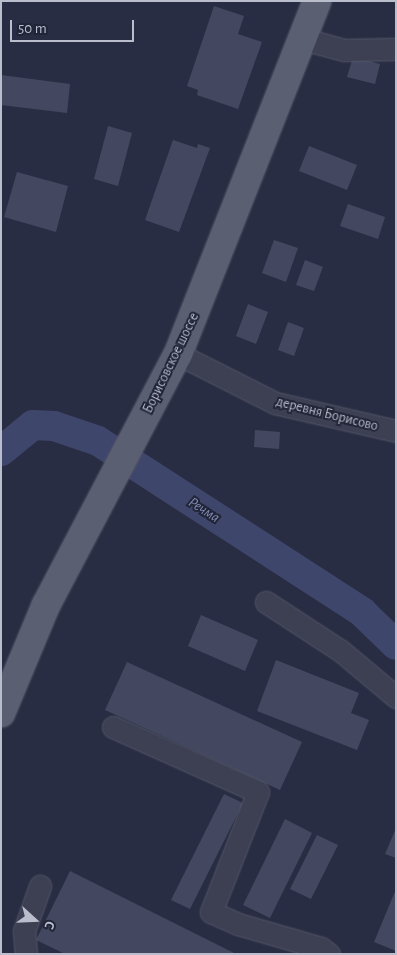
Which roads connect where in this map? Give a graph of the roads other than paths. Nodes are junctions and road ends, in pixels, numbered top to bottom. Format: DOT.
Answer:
graph roads {
  1 [pos="317,1"];
  2 [pos="303,39"];
  3 [pos="396,49"];
  4 [pos="178,354"];
  5 [pos="396,431"];
  6 [pos="266,602"];
  7 [pos="396,697"];
  8 [pos="1,713"];
  9 [pos="113,727"];
  10 [pos="40,886"];
  11 [pos="26,954"];
  12 [pos="329,954"];
  1 -- 2 [label="main road, Борисовское шоссе"];
  2 -- 3 [label="street"];
  2 -- 4 [label="main road, Борисовское шоссе"];
  4 -- 5 [label="street, деревня Борисово"];
  4 -- 8 [label="main road, Борисовское шоссе"];
  6 -- 7 [label="street"];
  9 -- 12 [label="street"];
  10 -- 11 [label="street"];
}
